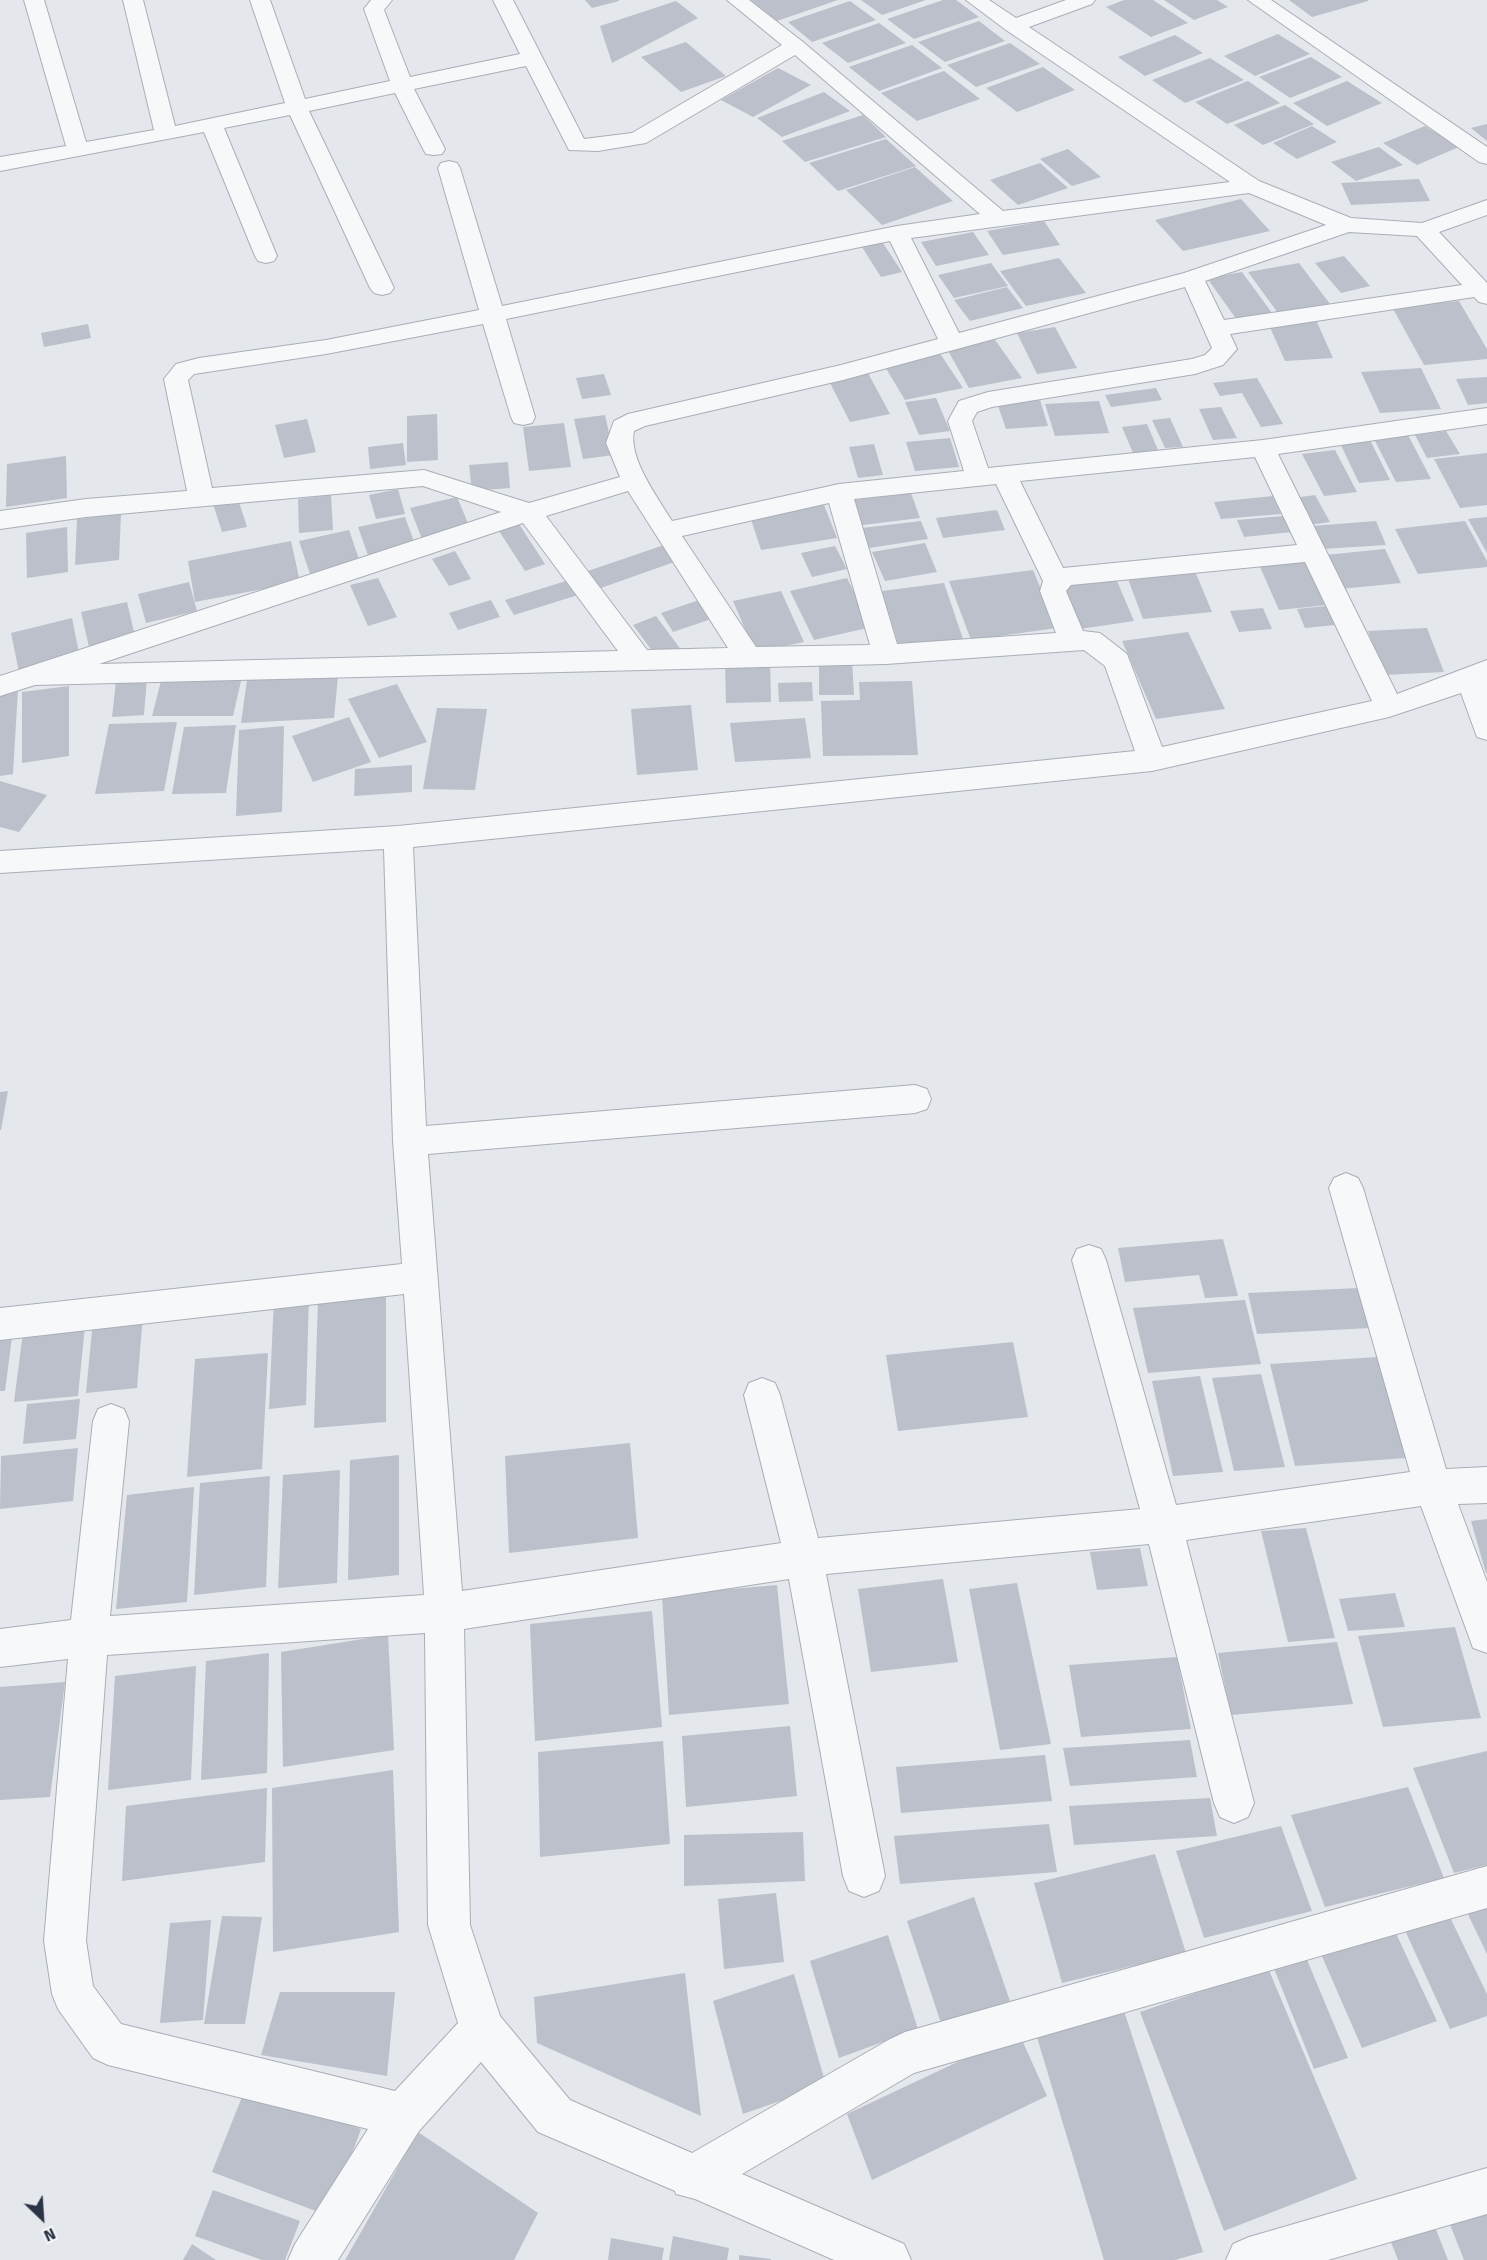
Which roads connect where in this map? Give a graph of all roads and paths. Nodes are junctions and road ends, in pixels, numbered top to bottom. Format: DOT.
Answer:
graph roads {
  1 [pos="34,0"];
  2 [pos="133,0"];
  3 [pos="260,0"];
  4 [pos="382,0"];
  5 [pos="503,0"];
  6 [pos="737,0"];
  7 [pos="976,0"];
  8 [pos="1085,0"];
  9 [pos="1258,0"];
  10 [pos="1013,26"];
  11 [pos="796,46"];
  12 [pos="533,58"];
  13 [pos="402,85"];
  14 [pos="297,107"];
  15 [pos="212,124"];
  16 [pos="166,134"];
  17 [pos="434,149"];
  18 [pos="78,150"];
  19 [pos="1487,157"];
  20 [pos="0,164"];
  21 [pos="449,168"];
  22 [pos="1251,186"];
  23 [pos="1487,207"];
  24 [pos="998,218"];
  25 [pos="1347,225"];
  26 [pos="1424,231"];
  27 [pos="897,233"];
  28 [pos="266,256"];
  29 [pos="1192,278"];
  30 [pos="382,288"];
  31 [pos="1483,293"];
  32 [pos="493,315"];
  33 [pos="1215,329"];
  34 [pos="951,341"];
  35 [pos="1487,416"];
  36 [pos="523,417"];
  37 [pos="1263,448"];
  38 [pos="1005,476"];
  39 [pos="979,479"];
  40 [pos="635,481"];
  41 [pos="839,492"];
  42 [pos="201,497"];
  43 [pos="529,512"];
  44 [pos="0,520"];
  45 [pos="665,531"];
  46 [pos="1312,552"];
  47 [pos="1056,581"];
  48 [pos="1073,640"];
  49 [pos="886,654"];
  50 [pos="747,656"];
  51 [pos="640,661"];
  52 [pos="1479,674"];
  53 [pos="35,675"];
  54 [pos="0,686"];
  55 [pos="1389,707"];
  56 [pos="1487,730"];
  57 [pos="1152,760"];
  58 [pos="398,837"];
  59 [pos="0,862"];
  60 [pos="915,1099"];
  61 [pos="410,1141"];
  62 [pos="1346,1188"];
  63 [pos="1089,1260"];
  64 [pos="420,1277"];
  65 [pos="0,1324"];
  66 [pos="762,1395"];
  67 [pos="111,1421"];
  68 [pos="1487,1485"];
  69 [pos="1432,1487"];
  70 [pos="1163,1525"];
  71 [pos="804,1558"];
  72 [pos="444,1613"];
  73 [pos="1487,1634"];
  74 [pos="89,1637"];
  75 [pos="0,1648"];
  76 [pos="1234,1803"];
  77 [pos="864,1876"];
  78 [pos="1487,1887"];
  79 [pos="482,2029"];
  80 [pos="403,2115"];
  81 [pos="692,2178"];
  82 [pos="1487,2191"];
  83 [pos="311,2260"];
  84 [pos="888,2260"];
  85 [pos="1250,2260"];
  1 -- 18 [label="street"];
  2 -- 16 [label="street"];
  3 -- 14 [label="street"];
  4 -- 13 [label="street"];
  5 -- 12 [label="street"];
  6 -- 11 [label="street"];
  7 -- 10 [label="street"];
  8 -- 10 [label="street"];
  9 -- 19 [label="street"];
  10 -- 22 [label="street"];
  11 -- 12 [label="street"];
  11 -- 24 [label="street"];
  12 -- 13 [label="street"];
  13 -- 14 [label="street"];
  13 -- 17 [label="street"];
  14 -- 15 [label="street"];
  14 -- 30 [label="street"];
  15 -- 16 [label="street"];
  15 -- 28 [label="street"];
  16 -- 18 [label="street"];
  18 -- 20 [label="street"];
  21 -- 32 [label="street"];
  22 -- 24 [label="street"];
  22 -- 25 [label="street"];
  23 -- 26 [label="street"];
  24 -- 27 [label="street"];
  25 -- 26 [label="street"];
  25 -- 29 [label="street"];
  26 -- 31 [label="street"];
  27 -- 32 [label="street"];
  27 -- 34 [label="street"];
  29 -- 33 [label="street"];
  29 -- 34 [label="street"];
  31 -- 33 [label="street"];
  32 -- 36 [label="street"];
  32 -- 42 [label="street"];
  33 -- 39 [label="street"];
  34 -- 40 [label="street"];
  35 -- 37 [label="street"];
  37 -- 38 [label="street"];
  37 -- 46 [label="street"];
  38 -- 39 [label="street"];
  38 -- 47 [label="street"];
  39 -- 41 [label="street"];
  40 -- 43 [label="street"];
  40 -- 45 [label="street"];
  41 -- 45 [label="street"];
  41 -- 49 [label="street"];
  42 -- 43 [label="street"];
  42 -- 44 [label="street"];
  43 -- 51 [label="street"];
  43 -- 53 [label="street"];
  45 -- 50 [label="street"];
  46 -- 47 [label="street"];
  46 -- 55 [label="street"];
  47 -- 48 [label="street"];
  48 -- 49 [label="street"];
  48 -- 57 [label="street"];
  49 -- 50 [label="street"];
  50 -- 51 [label="street"];
  51 -- 53 [label="street"];
  52 -- 55 [label="street"];
  52 -- 56 [label="street"];
  53 -- 54 [label="street"];
  55 -- 57 [label="street"];
  57 -- 58 [label="street"];
  58 -- 59 [label="street"];
  58 -- 61 [label="street"];
  60 -- 61 [label="street"];
  61 -- 64 [label="street"];
  62 -- 69 [label="street"];
  63 -- 70 [label="street"];
  64 -- 65 [label="street"];
  64 -- 72 [label="street"];
  66 -- 71 [label="street"];
  67 -- 74 [label="street"];
  68 -- 69 [label="street"];
  69 -- 70 [label="street"];
  69 -- 73 [label="street"];
  70 -- 71 [label="street"];
  70 -- 76 [label="street"];
  71 -- 72 [label="street"];
  71 -- 77 [label="street"];
  72 -- 74 [label="street"];
  72 -- 79 [label="street"];
  74 -- 75 [label="street"];
  74 -- 80 [label="street"];
  78 -- 81 [label="street"];
  79 -- 80 [label="street"];
  79 -- 81 [label="street"];
  80 -- 83 [label="street"];
  81 -- 84 [label="street"];
  82 -- 85 [label="street"];
}
